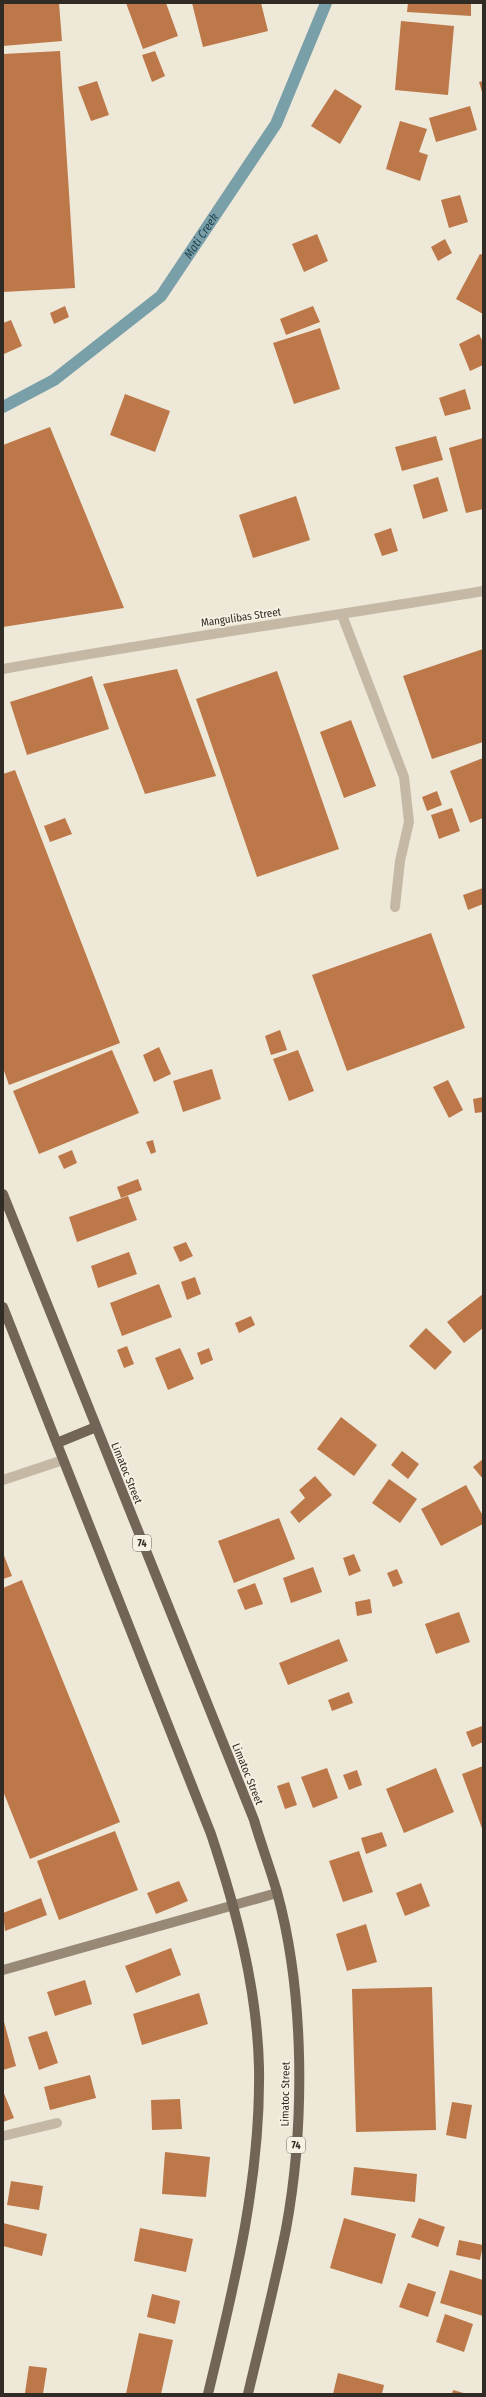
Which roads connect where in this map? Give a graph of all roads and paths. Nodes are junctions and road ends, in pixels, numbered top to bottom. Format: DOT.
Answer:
graph roads {
  1 [pos="483,591"];
  2 [pos="342,614"];
  3 [pos="3,669"];
  4 [pos="395,907"];
  5 [pos="3,1194"];
  6 [pos="3,1307"];
  7 [pos="96,1427"];
  8 [pos="57,1443"];
  9 [pos="63,1460"];
  10 [pos="3,1480"];
  11 [pos="277,1893"];
  12 [pos="234,1905"];
  13 [pos="3,1970"];
  14 [pos="57,2123"];
  15 [pos="3,2136"];
  16 [pos="208,2394"];
  17 [pos="248,2394"];
  1 -- 2 [label="street, Mangulibas Street"];
  2 -- 3 [label="street, Mangulibas Street"];
  2 -- 4 [label="street"];
  5 -- 7 [label="main road, Limatoc Street / 74"];
  6 -- 8 [label="main road"];
  7 -- 8 [label="main road"];
  7 -- 11 [label="main road, Limatoc Street / 74"];
  8 -- 9 [label="main road"];
  9 -- 10 [label="street"];
  9 -- 12 [label="main road"];
  11 -- 12 [label="street"];
  11 -- 17 [label="main road, Limatoc Street / 74"];
  12 -- 13 [label="street"];
  12 -- 16 [label="main road"];
  14 -- 15 [label="street"];
}
